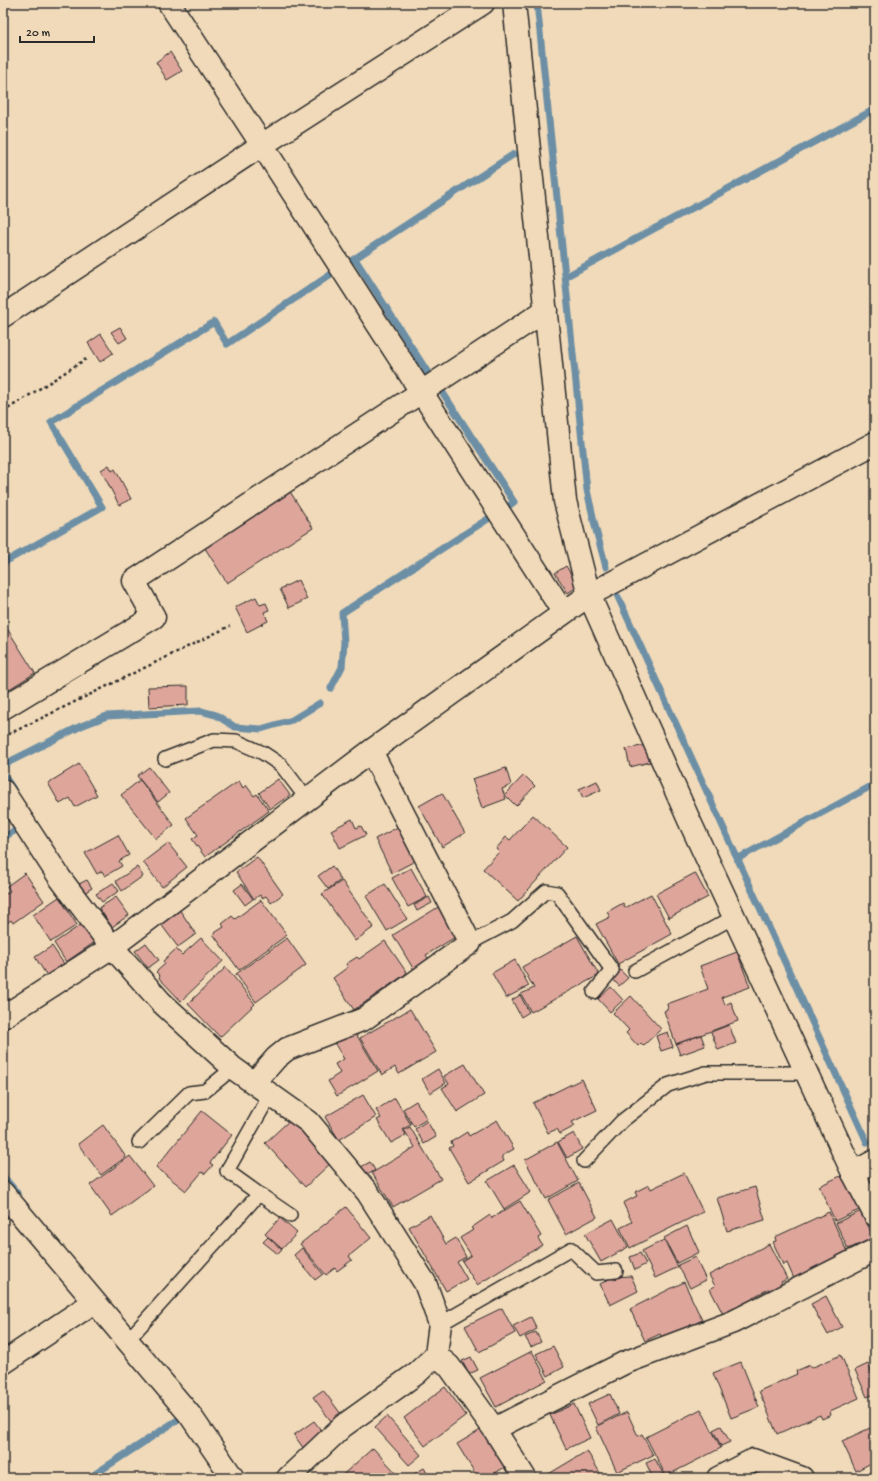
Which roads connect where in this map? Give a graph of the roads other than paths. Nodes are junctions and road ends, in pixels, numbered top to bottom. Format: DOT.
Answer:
graph roads {
  1 [pos="169,3"];
  2 [pos="483,3"];
  3 [pos="514,3"];
  4 [pos="262,145"];
  5 [pos="546,310"];
  6 [pos="3,316"];
  7 [pos="422,392"];
  8 [pos="875,443"];
  9 [pos="589,595"];
  10 [pos="564,613"];
  11 [pos="3,708"];
  12 [pos="371,751"];
  13 [pos="165,760"];
  14 [pos="3,792"];
  15 [pos="307,799"];
  16 [pos="734,917"];
  17 [pos="470,943"];
  18 [pos="112,948"];
  19 [pos="635,971"];
  20 [pos="594,992"];
  21 [pos="3,1017"];
  22 [pos="233,1068"];
  23 [pos="807,1073"];
  24 [pos="262,1089"];
  25 [pos="139,1142"];
  26 [pos="875,1161"];
  27 [pos="584,1162"];
  28 [pos="853,1173"];
  29 [pos="259,1194"];
  30 [pos="4,1195"];
  31 [pos="290,1215"];
  32 [pos="875,1215"];
  33 [pos="875,1250"];
  34 [pos="616,1271"];
  35 [pos="94,1302"];
  36 [pos="440,1324"];
  37 [pos="127,1341"];
  38 [pos="436,1355"];
  39 [pos="3,1363"];
  40 [pos="494,1429"];
  41 [pos="233,1478"];
  42 [pos="288,1478"];
  43 [pos="525,1478"];
  44 [pos="718,1478"];
  45 [pos="802,1478"];
  1 -- 4 [label="street"];
  2 -- 4 [label="street"];
  3 -- 5 [label="street"];
  4 -- 6 [label="street"];
  4 -- 7 [label="street"];
  5 -- 7 [label="street"];
  5 -- 9 [label="street"];
  7 -- 10 [label="street"];
  7 -- 11 [label="street"];
  8 -- 9 [label="street"];
  9 -- 10 [label="street"];
  9 -- 16 [label="street"];
  10 -- 12 [label="street"];
  12 -- 15 [label="street"];
  12 -- 17 [label="street"];
  13 -- 15 [label="lane"];
  14 -- 18 [label="street"];
  15 -- 18 [label="street"];
  16 -- 19 [label="lane"];
  16 -- 23 [label="street"];
  17 -- 20 [label="lane"];
  17 -- 24 [label="street"];
  18 -- 21 [label="street"];
  18 -- 22 [label="street"];
  22 -- 24 [label="street"];
  22 -- 25 [label="lane"];
  23 -- 27 [label="lane"];
  23 -- 28 [label="street"];
  24 -- 29 [label="lane"];
  24 -- 36 [label="street"];
  26 -- 28 [label="street"];
  28 -- 32 [label="street"];
  29 -- 31 [label="lane"];
  29 -- 37 [label="lane"];
  30 -- 35 [label="street"];
  33 -- 40 [label="street"];
  34 -- 36 [label="lane"];
  35 -- 37 [label="street"];
  35 -- 39 [label="street"];
  36 -- 38 [label="street"];
  37 -- 41 [label="street"];
  38 -- 40 [label="street"];
  38 -- 42 [label="street"];
  40 -- 43 [label="street"];
  44 -- 45 [label="street"];
}
